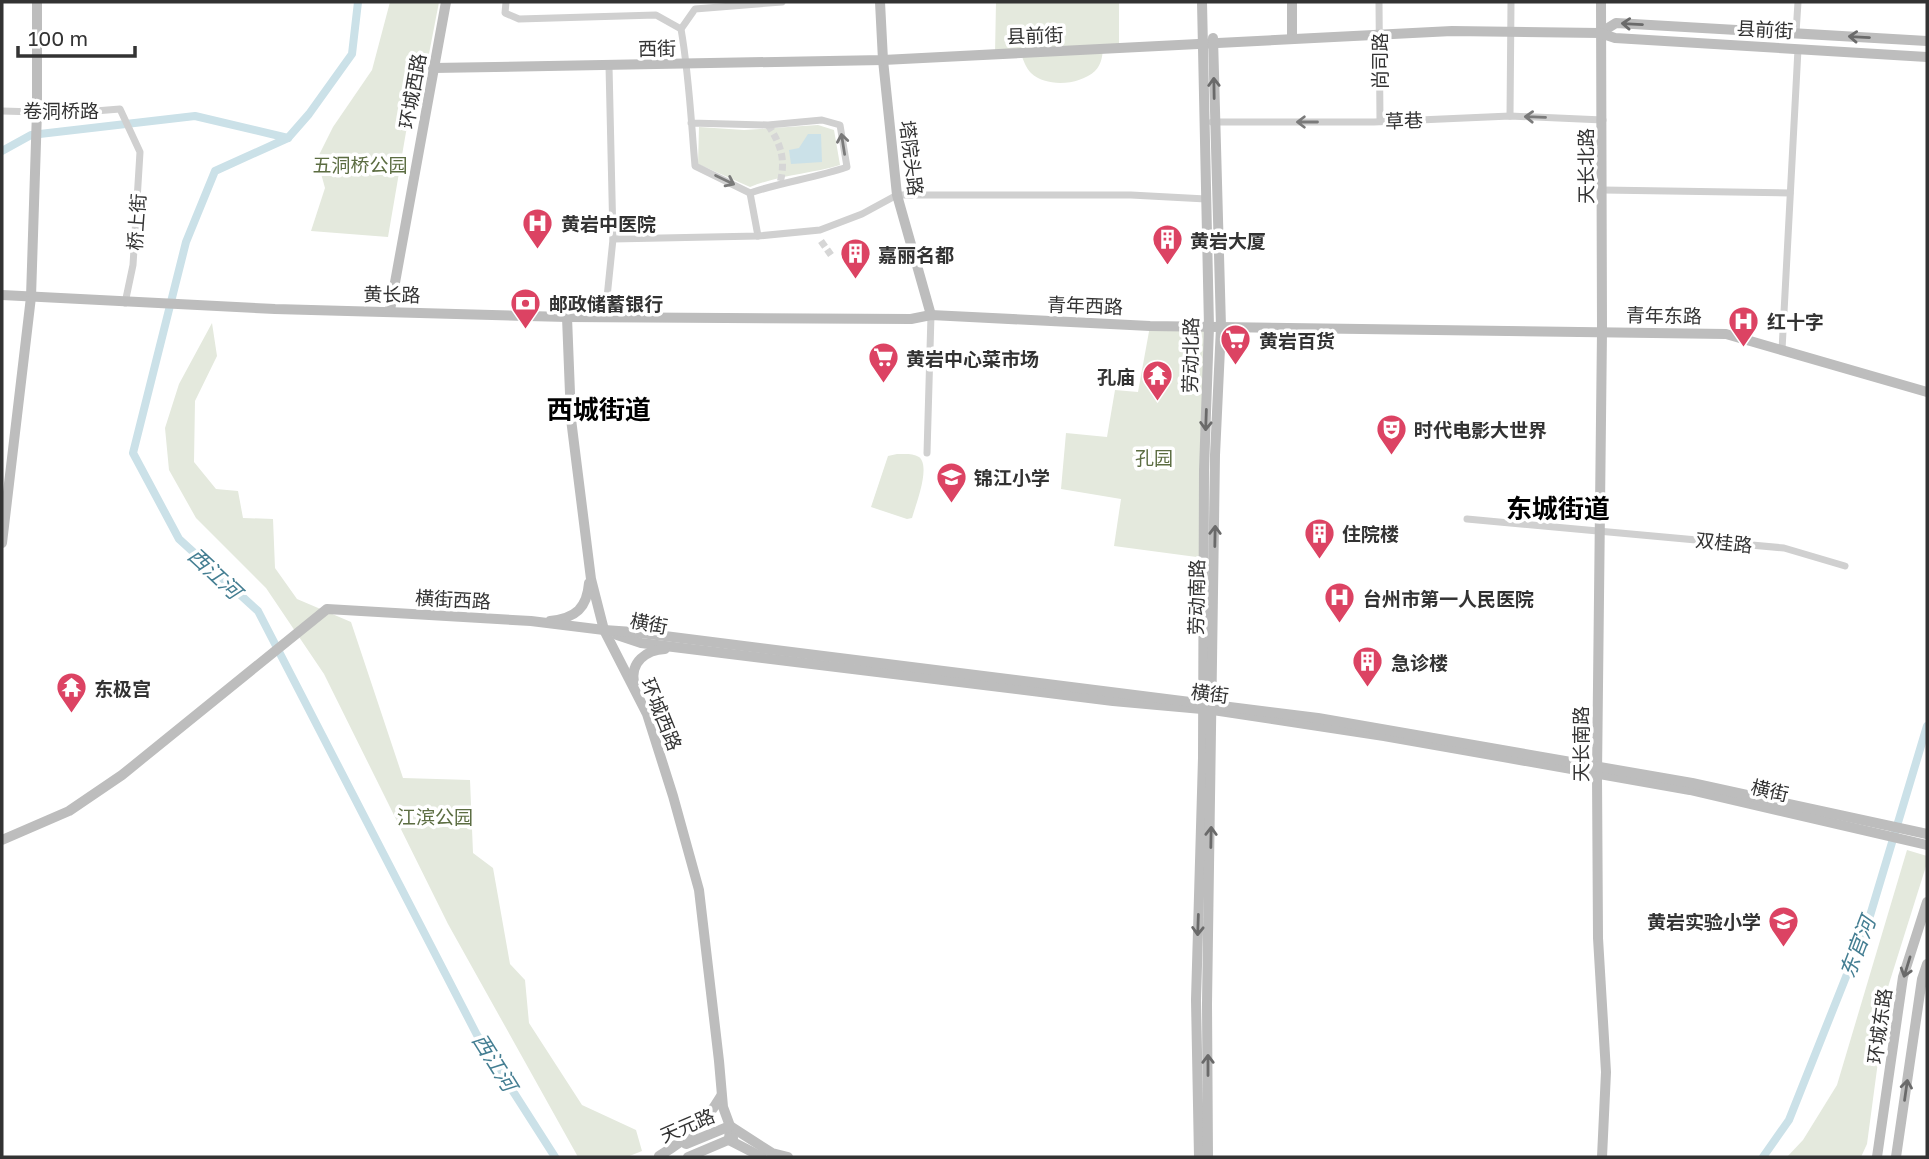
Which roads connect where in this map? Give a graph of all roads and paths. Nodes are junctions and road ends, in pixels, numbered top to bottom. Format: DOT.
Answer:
graph roads {
  1 [pos="37,2"];
  2 [pos="446,2"];
  3 [pos="506,2"];
  4 [pos="782,2"];
  5 [pos="880,2"];
  6 [pos="1202,2"];
  7 [pos="1292,2"];
  8 [pos="1379,2"];
  9 [pos="1511,2"];
  10 [pos="1601,2"];
  11 [pos="1798,2"];
  12 [pos="681,29"];
  13 [pos="1512,32"];
  14 [pos="1600,33"];
  15 [pos="1797,33"];
  16 [pos="1379,34"];
  17 [pos="1292,37"];
  18 [pos="1927,41"];
  19 [pos="1208,42"];
  20 [pos="1798,49"];
  21 [pos="1927,57"];
  22 [pos="883,60"];
  23 [pos="687,64"];
  24 [pos="609,66"];
  25 [pos="433,68"];
  26 [pos="120,109"];
  27 [pos="2,111"];
  28 [pos="37,111"];
  29 [pos="1510,116"];
  30 [pos="1603,120"];
  31 [pos="1380,121"];
  32 [pos="691,123"];
  33 [pos="1210,123"];
  34 [pos="1603,190"];
  35 [pos="750,192"];
  36 [pos="1790,193"];
  37 [pos="897,195"];
  38 [pos="1206,199"];
  39 [pos="820,230"];
  40 [pos="758,236"];
  41 [pos="613,239"];
  42 [pos="821,242"];
  43 [pos="2,295"];
  44 [pos="31,297"];
  45 [pos="125,303"];
  46 [pos="390,310"];
  47 [pos="930,315"];
  48 [pos="567,317"];
  49 [pos="605,317"];
  50 [pos="1209,327"];
  51 [pos="1221,327"];
  52 [pos="1602,331"];
  53 [pos="1782,350"];
  54 [pos="1927,392"];
  55 [pos="927,453"];
  56 [pos="1467,519"];
  57 [pos="1600,530"];
  58 [pos="2,543"];
  59 [pos="1845,565"];
  60 [pos="589,568"];
  61 [pos="539,622"];
  62 [pos="604,630"];
  63 [pos="685,648"];
  64 [pos="918,673"];
  65 [pos="636,694"];
  66 [pos="1208,706"];
  67 [pos="1597,770"];
  68 [pos="1880,828"];
  69 [pos="1927,834"];
  70 [pos="2,840"];
  71 [pos="1927,845"];
  72 [pos="1927,902"];
  73 [pos="1927,964"];
  74 [pos="721,1096"];
  75 [pos="730,1125"];
  76 [pos="743,1134"];
  77 [pos="729,1140"];
  78 [pos="658,1157"];
  79 [pos="688,1157"];
  80 [pos="762,1157"];
  81 [pos="788,1157"];
  82 [pos="1199,1157"];
  83 [pos="1208,1157"];
  84 [pos="1602,1157"];
  85 [pos="1877,1157"];
  86 [pos="1896,1157"];
  1 -- 28 [label="street"];
  2 -- 25 [label="street, 环城西路"];
  3 -- 12 [label="street"];
  4 -- 12 [label="street"];
  5 -- 22 [label="street, 塔院头路"];
  6 -- 19 [label="street, 劳动北路"];
  7 -- 17 [label="street"];
  8 -- 16 [label="street, 尚司路"];
  9 -- 13 [label="street"];
  10 -- 14 [label="street, 天长北路"];
  11 -- 15 [label="street"];
  12 -- 23 [label="street"];
  13 -- 14 [label="street, 县前街"];
  13 -- 16 [label="street, 县前街"];
  13 -- 29 [label="street"];
  15 -- 14 [label="street, 县前街, one-way"];
  14 -- 20 [label="street, 县前街"];
  14 -- 30 [label="street, 天长北路"];
  18 -- 15 [label="street, 县前街, one-way"];
  16 -- 17 [label="street, 县前街"];
  16 -- 31 [label="street, 尚司路"];
  17 -- 19 [label="street, 县前街"];
  19 -- 22 [label="street, 县前街"];
  19 -- 33 [label="street, 劳动北路"];
  20 -- 21 [label="street, 县前街"];
  20 -- 36 [label="street"];
  22 -- 23 [label="street, 西街"];
  22 -- 37 [label="street, 塔院头路"];
  23 -- 24 [label="street, 西街"];
  23 -- 32 [label="street"];
  24 -- 25 [label="street, 西街"];
  24 -- 41 [label="street"];
  25 -- 46 [label="street, 环城西路"];
  26 -- 28 [label="street, 卷洞桥路"];
  26 -- 45 [label="street, 桥上街"];
  27 -- 28 [label="street, 卷洞桥路"];
  28 -- 44 [label="street"];
  30 -- 29 [label="street, 草巷, one-way"];
  29 -- 31 [label="street, 草巷"];
  30 -- 34 [label="street, 天长北路"];
  31 -- 33 [label="street, 草巷, one-way"];
  32 -- 35 [label="street, one-way"];
  35 -- 32 [label="street, one-way"];
  33 -- 38 [label="street, 劳动北路"];
  33 -- 51 [label="street, 劳动南路"];
  34 -- 36 [label="street"];
  34 -- 52 [label="street, 天长北路"];
  35 -- 40 [label="street"];
  36 -- 53 [label="street"];
  37 -- 38 [label="street"];
  37 -- 39 [label="street"];
  37 -- 47 [label="street, 塔院头路"];
  38 -- 50 [label="street, 劳动北路"];
  39 -- 40 [label="street"];
  39 -- 42 [label="street"];
  40 -- 41 [label="street"];
  41 -- 49 [label="street"];
  43 -- 44 [label="street"];
  44 -- 45 [label="street"];
  44 -- 58 [label="street"];
  45 -- 46 [label="street, 黄长路"];
  46 -- 48 [label="street, 黄长路"];
  47 -- 49 [label="street, 青年西路"];
  47 -- 50 [label="street, 青年西路"];
  47 -- 55 [label="street"];
  48 -- 49 [label="street, 青年西路"];
  48 -- 60 [label="street, 环城西路"];
  50 -- 51 [label="street, 青年西路"];
  50 -- 66 [label="street, 劳动北路, one-way"];
  51 -- 52 [label="street, 青年西路"];
  66 -- 51 [label="street, 劳动南路, one-way"];
  52 -- 53 [label="street, 青年东路"];
  52 -- 57 [label="street, 天长南路"];
  53 -- 54 [label="street, 青年东路"];
  56 -- 57 [label="street, 双桂路"];
  57 -- 59 [label="street, 双桂路"];
  57 -- 67 [label="street, 天长南路"];
  60 -- 61 [label="street"];
  60 -- 62 [label="street, 环城西路"];
  61 -- 62 [label="street, 横街西路"];
  61 -- 70 [label="street, 横街西路"];
  62 -- 63 [label="street, 横街"];
  62 -- 64 [label="street, 横街"];
  62 -- 65 [label="street, 环城西路"];
  63 -- 64 [label="street, 横街"];
  63 -- 65 [label="street"];
  64 -- 66 [label="street, 横街"];
  65 -- 74 [label="street, 环城西路"];
  66 -- 67 [label="street, 横街"];
  66 -- 82 [label="street, 劳动南路, one-way"];
  83 -- 66 [label="street, 劳动南路, one-way"];
  67 -- 68 [label="street, 横街"];
  67 -- 84 [label="street, 天长南路"];
  68 -- 69 [label="street, 横街"];
  68 -- 71 [label="street, 横街"];
  72 -- 85 [label="street, 环城东路, one-way"];
  86 -- 73 [label="street, 环城东路, one-way"];
  74 -- 75 [label="street, 环城西路"];
  74 -- 78 [label="street"];
  75 -- 76 [label="street"];
  75 -- 77 [label="street"];
  75 -- 78 [label="street, 天元路"];
  76 -- 77 [label="street, 天元路"];
  76 -- 81 [label="street"];
  77 -- 79 [label="street, 天元路"];
  77 -- 80 [label="street"];
}
